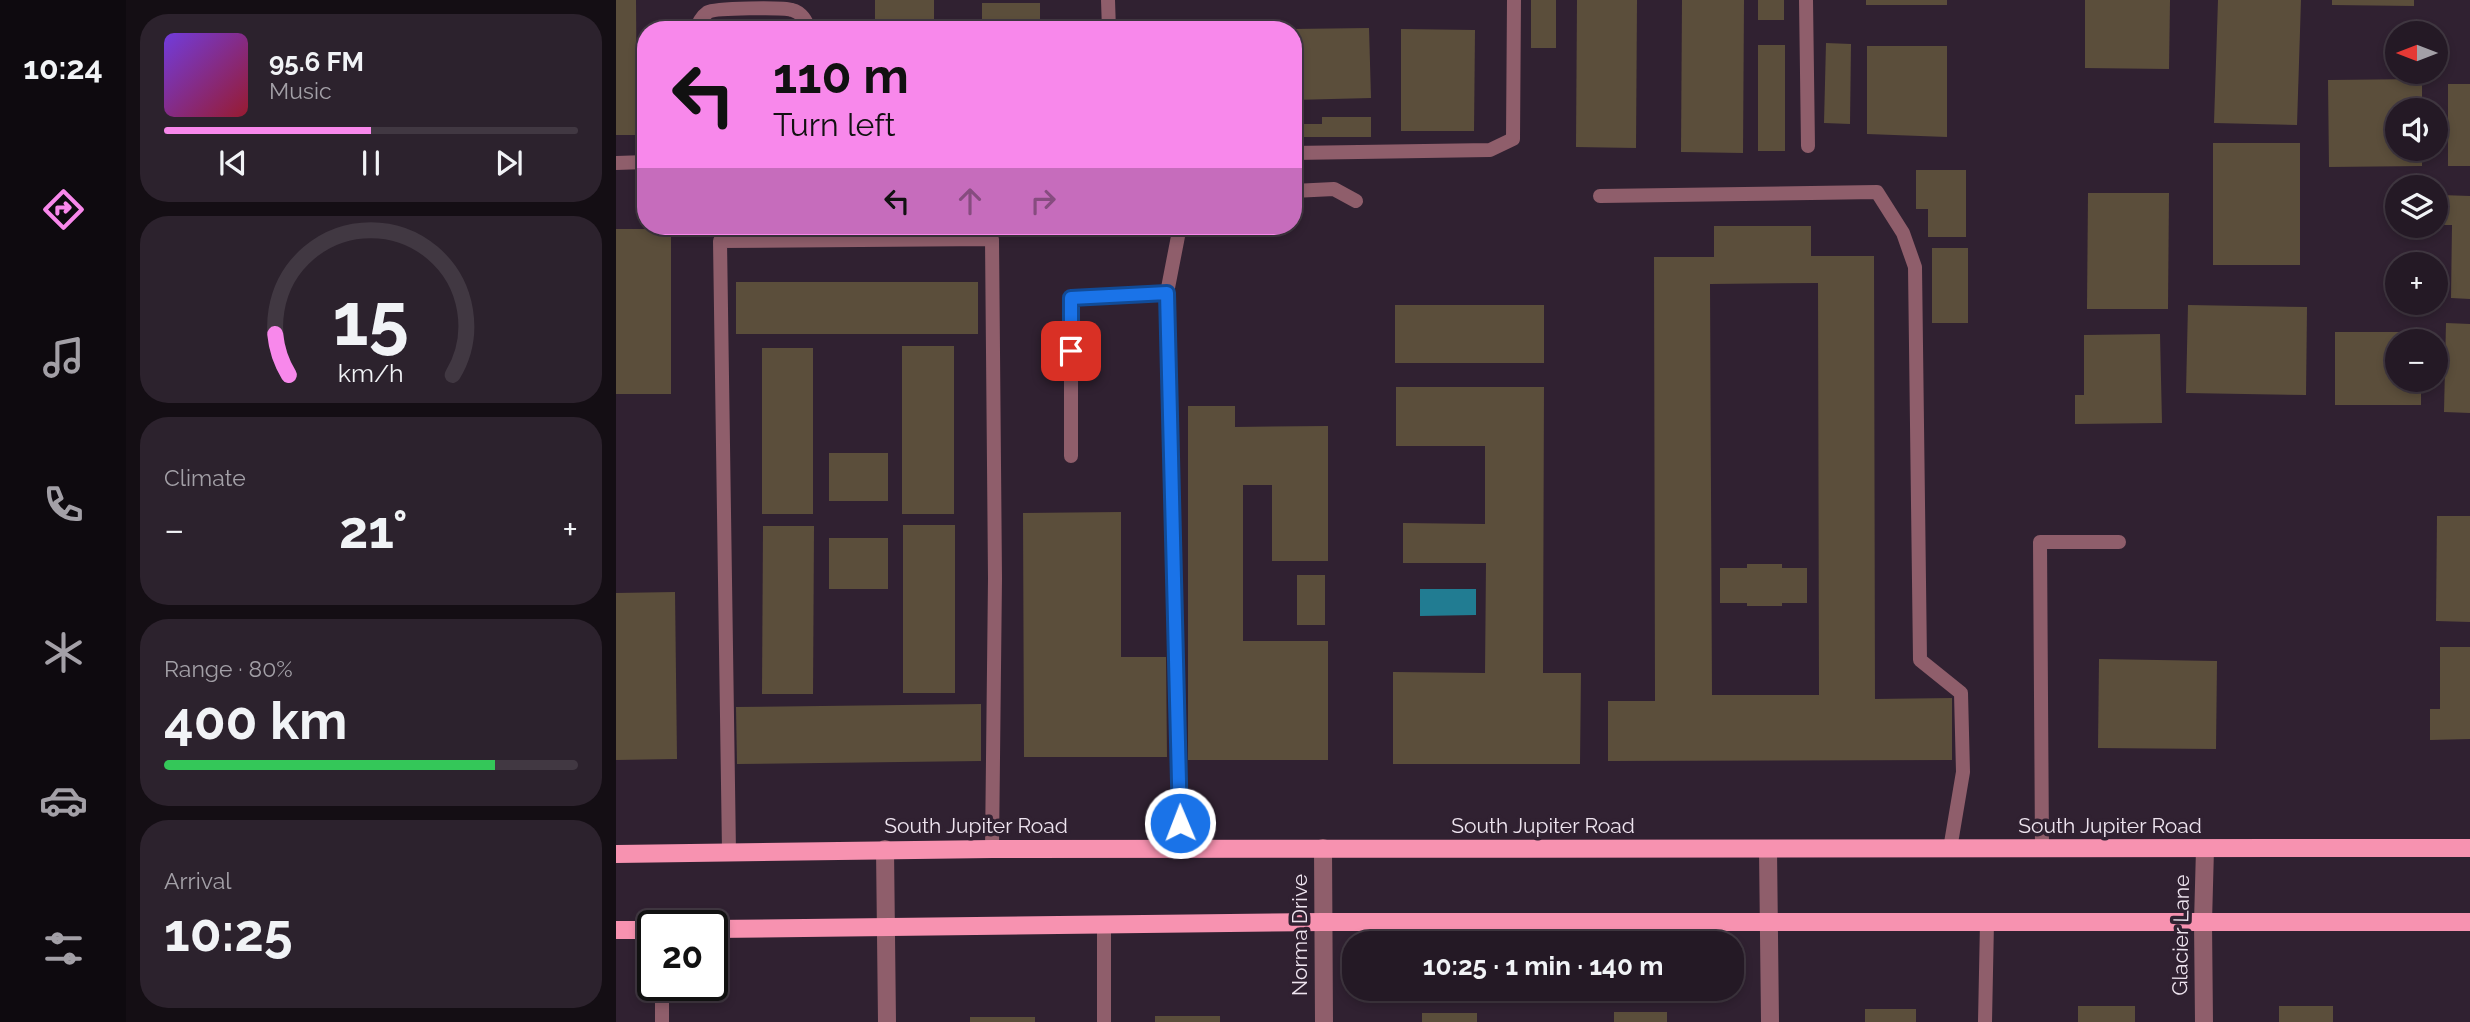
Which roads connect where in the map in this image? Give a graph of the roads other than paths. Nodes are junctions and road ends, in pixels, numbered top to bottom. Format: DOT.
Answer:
graph roads {
  1 [pos="1108,0"];
  2 [pos="1514,0"];
  3 [pos="1806,0"];
  4 [pos="699,21"];
  5 [pos="805,21"];
  6 [pos="1109,21"];
  7 [pos="1808,146"];
  8 [pos="1302,153"];
  9 [pos="637,162"];
  10 [pos="616,163"];
  11 [pos="1302,190"];
  12 [pos="1600,196"];
  13 [pos="1356,201"];
  14 [pos="1178,235"];
  15 [pos="1167,293"];
  16 [pos="1071,456"];
  17 [pos="2119,542"];
  18 [pos="1323,848"];
  19 [pos="2470,848"];
  20 [pos="885,849"];
  21 [pos="992,849"];
  22 [pos="1181,849"];
  23 [pos="1768,849"];
  24 [pos="1950,849"];
  25 [pos="2042,849"];
  26 [pos="2205,849"];
  27 [pos="729,852"];
  28 [pos="616,854"];
  29 [pos="1323,922"];
  30 [pos="1770,922"];
  31 [pos="1987,922"];
  32 [pos="2203,922"];
  33 [pos="2470,922"];
  34 [pos="1104,925"];
  35 [pos="887,928"];
  36 [pos="728,929"];
  37 [pos="616,930"];
  38 [pos="637,930"];
  39 [pos="662,1001"];
  40 [pos="662,1022"];
  41 [pos="887,1022"];
  42 [pos="1104,1022"];
  43 [pos="1324,1022"];
  44 [pos="1770,1022"];
  45 [pos="1985,1022"];
  46 [pos="2203,1022"];
  1 -- 6 [label="lane"];
  2 -- 8 [label="lane"];
  3 -- 7 [label="lane"];
  4 -- 5 [label="lane"];
  9 -- 10 [label="lane"];
  11 -- 13 [label="lane"];
  12 -- 24 [label="lane"];
  14 -- 15 [label="lane"];
  15 -- 16 [label="lane"];
  15 -- 22 [label="lane"];
  17 -- 25 [label="lane"];
  18 -- 22 [label="main road, South Jupiter Road"];
  18 -- 23 [label="main road, South Jupiter Road"];
  18 -- 29 [label="street, Norma Drive"];
  19 -- 26 [label="main road, South Jupiter Road"];
  20 -- 21 [label="main road, South Jupiter Road"];
  20 -- 27 [label="main road, South Jupiter Road"];
  20 -- 35 [label="street"];
  21 -- 22 [label="main road, South Jupiter Road"];
  21 -- 27 [label="lane"];
  23 -- 24 [label="main road, South Jupiter Road"];
  23 -- 30 [label="street"];
  24 -- 25 [label="main road, South Jupiter Road"];
  25 -- 26 [label="main road, South Jupiter Road"];
  26 -- 32 [label="street, Glacier Lane"];
  27 -- 28 [label="main road, South Jupiter Road"];
  29 -- 30 [label="main road"];
  29 -- 34 [label="main road"];
  29 -- 43 [label="street, Norma Drive"];
  30 -- 31 [label="main road"];
  30 -- 44 [label="street"];
  31 -- 32 [label="main road"];
  31 -- 45 [label="lane"];
  32 -- 33 [label="main road"];
  32 -- 46 [label="street, Glacier Lane"];
  34 -- 35 [label="main road"];
  34 -- 42 [label="lane"];
  35 -- 36 [label="main road"];
  35 -- 41 [label="street"];
  37 -- 38 [label="main road"];
  39 -- 40 [label="lane"];
}
